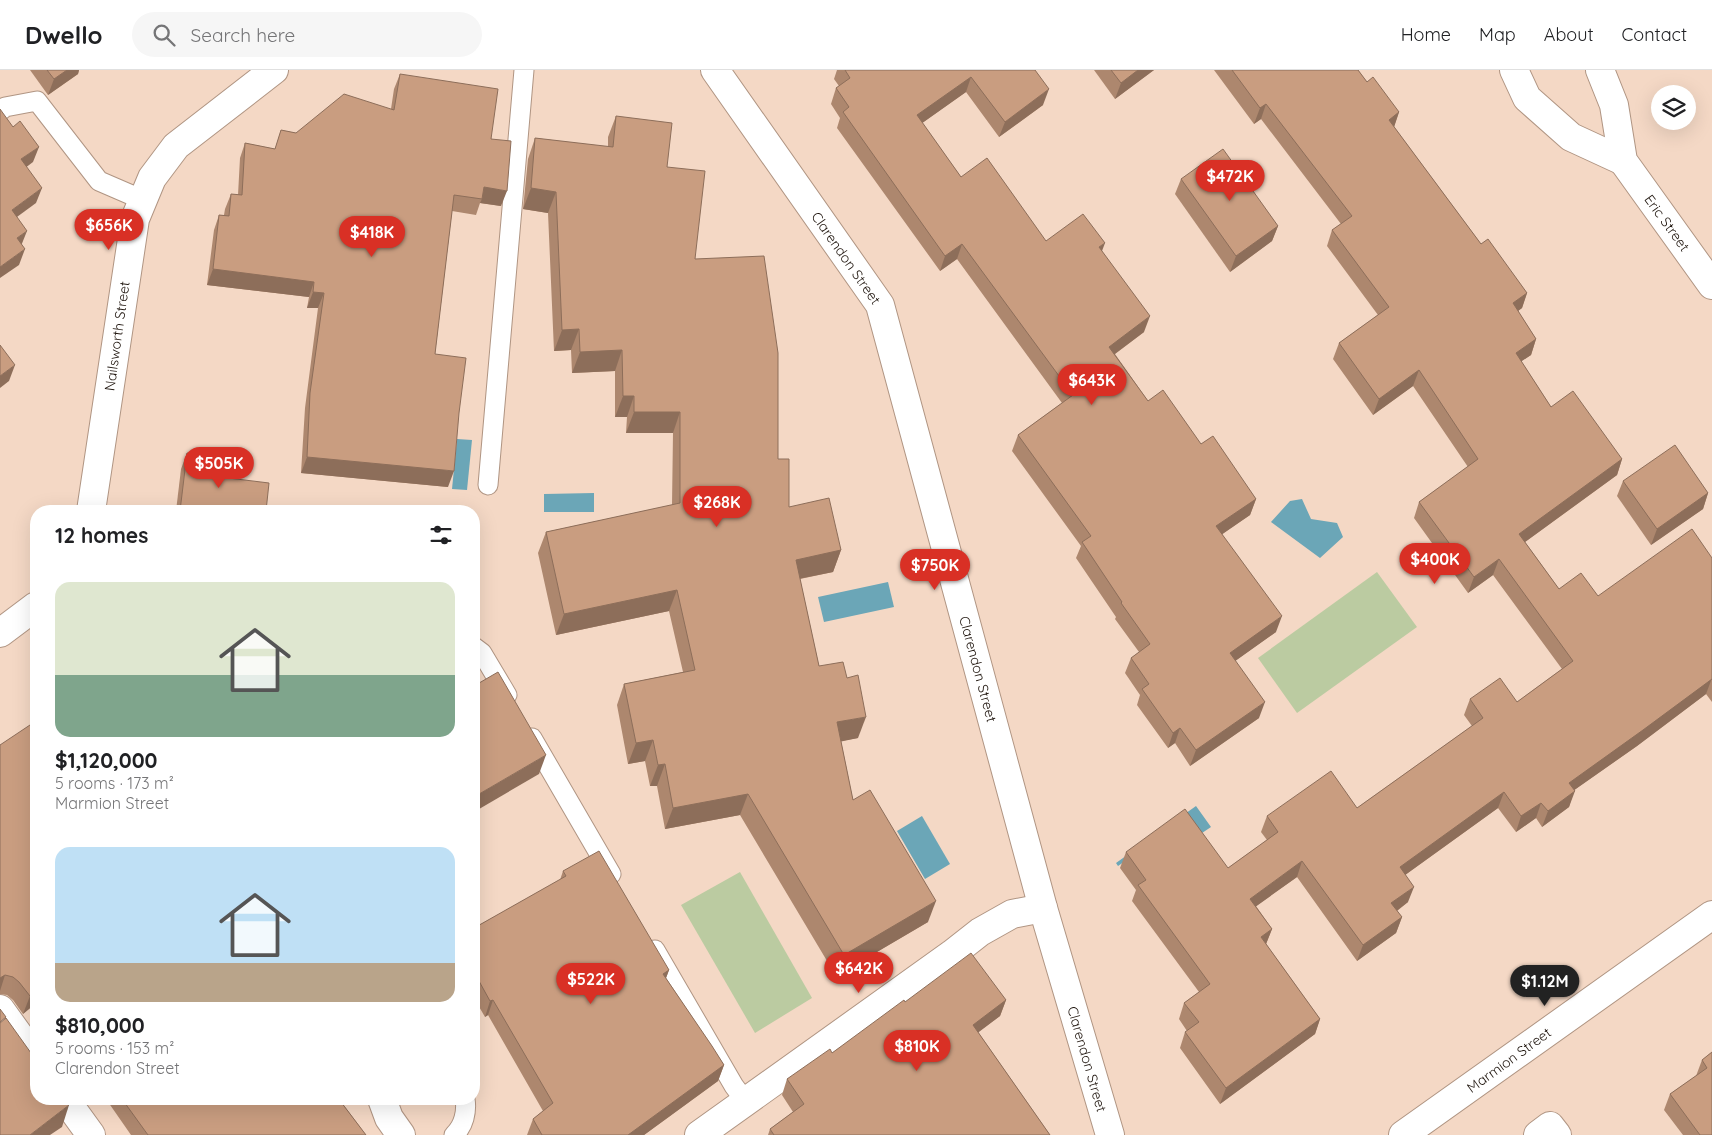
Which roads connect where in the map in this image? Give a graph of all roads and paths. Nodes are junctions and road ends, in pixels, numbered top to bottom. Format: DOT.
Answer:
graph roads {
  1 [pos="274,70"];
  2 [pos="524,70"];
  3 [pos="715,70"];
  4 [pos="1514,70"];
  5 [pos="1600,70"];
  6 [pos="0,111"];
  7 [pos="1623,161"];
  8 [pos="142,200"];
  9 [pos="1712,285"];
  10 [pos="488,485"];
  11 [pos="92,505"];
  12 [pos="30,614"];
  13 [pos="0,634"];
  14 [pos="480,652"];
  15 [pos="620,890"];
  16 [pos="1043,908"];
  17 [pos="1712,914"];
  18 [pos="645,933"];
  19 [pos="0,1009"];
  20 [pos="30,1051"];
  21 [pos="746,1102"];
  22 [pos="69,1105"];
  23 [pos="384,1105"];
  24 [pos="466,1105"];
  25 [pos="91,1135"];
  26 [pos="401,1135"];
  27 [pos="454,1135"];
  28 [pos="699,1135"];
  29 [pos="1110,1135"];
  30 [pos="1403,1135"];
  31 [pos="1538,1135"];
  32 [pos="1557,1135"];
  1 -- 8 [label="street, Nailsworth Street"];
  2 -- 10 [label="lane"];
  3 -- 16 [label="street, Clarendon Street"];
  4 -- 7 [label="street, Eric Street"];
  5 -- 7 [label="street, Eric Street"];
  6 -- 8 [label="lane"];
  7 -- 9 [label="street, Eric Street"];
  8 -- 11 [label="street, Nailsworth Street"];
  12 -- 13 [label="street"];
  14 -- 15 [label="lane"];
  16 -- 21 [label="street"];
  16 -- 29 [label="street, Clarendon Street"];
  17 -- 30 [label="street, Marmion Street"];
  18 -- 21 [label="lane"];
  19 -- 20 [label="street"];
  21 -- 28 [label="street"];
  22 -- 25 [label="street"];
  23 -- 26 [label="street"];
  24 -- 27 [label="lane"];
  31 -- 32 [label="street"];
}
